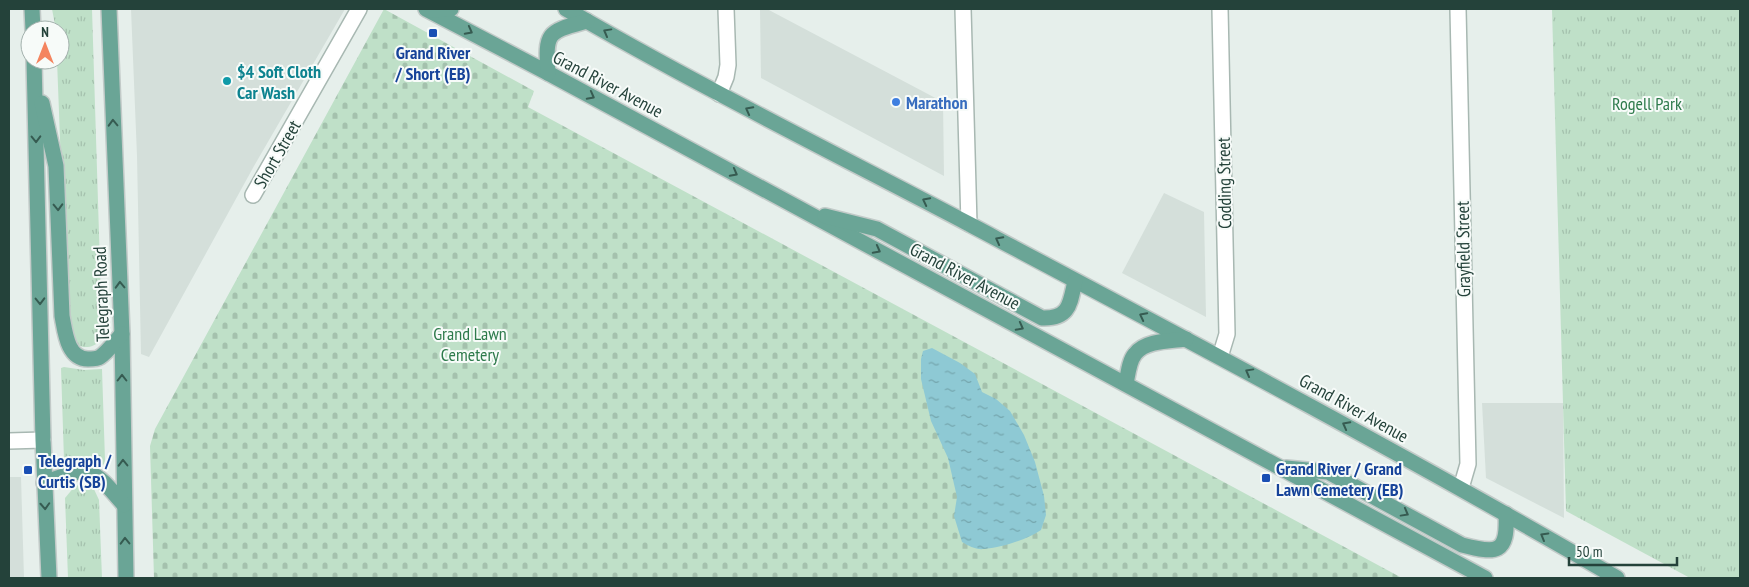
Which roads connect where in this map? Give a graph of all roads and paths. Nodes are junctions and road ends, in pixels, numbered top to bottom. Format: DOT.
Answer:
graph roads {
  1 [pos="109,9"];
  2 [pos="359,9"];
  3 [pos="452,9"];
  4 [pos="566,9"];
  5 [pos="726,9"];
  6 [pos="963,9"];
  7 [pos="1220,9"];
  8 [pos="1458,9"];
  9 [pos="427,10"];
  10 [pos="587,21"];
  11 [pos="35,70"];
  12 [pos="36,70"];
  13 [pos="548,73"];
  14 [pos="720,94"];
  15 [pos="253,195"];
  16 [pos="804,211"];
  17 [pos="969,224"];
  18 [pos="1075,281"];
  19 [pos="122,334"];
  20 [pos="1186,338"];
  21 [pos="1220,357"];
  22 [pos="1126,384"];
  23 [pos="9,440"];
  24 [pos="43,440"];
  25 [pos="1279,467"];
  26 [pos="44,483"];
  27 [pos="1461,488"];
  28 [pos="124,505"];
  29 [pos="1506,514"];
  30 [pos="49,578"];
  31 [pos="126,578"];
  32 [pos="1485,578"];
  33 [pos="1617,578"];
  19 -- 1 [label="main road, Telegraph Road, one-way"];
  2 -- 15 [label="street, Short Street"];
  3 -- 9 [label="main road"];
  4 -- 10 [label="main road, Grand River Avenue"];
  5 -- 14 [label="street"];
  6 -- 17 [label="street"];
  7 -- 21 [label="street, Codding Street"];
  8 -- 27 [label="street, Grayfield Street"];
  9 -- 13 [label="main road, Grand River Avenue, one-way"];
  10 -- 13 [label="main road"];
  14 -- 10 [label="main road, Grand River Avenue, one-way"];
  11 -- 24 [label="main road, one-way"];
  12 -- 19 [label="main road, one-way"];
  13 -- 16 [label="main road, Grand River Avenue, one-way"];
  17 -- 14 [label="main road, Grand River Avenue, one-way"];
  16 -- 18 [label="main road"];
  16 -- 22 [label="main road, Grand River Avenue, one-way"];
  18 -- 17 [label="main road, Grand River Avenue, one-way"];
  20 -- 18 [label="main road, Grand River Avenue, one-way"];
  28 -- 19 [label="main road, Telegraph Road, one-way"];
  20 -- 21 [label="main road, Grand River Avenue"];
  20 -- 22 [label="main road"];
  27 -- 21 [label="main road, Grand River Avenue, one-way"];
  22 -- 25 [label="main road, Grand River Avenue"];
  23 -- 24 [label="street"];
  24 -- 26 [label="main road"];
  25 -- 29 [label="main road, one-way"];
  25 -- 32 [label="main road, Grand River Avenue"];
  26 -- 28 [label="main road"];
  26 -- 30 [label="main road, one-way"];
  27 -- 29 [label="main road, Grand River Avenue"];
  31 -- 28 [label="main road, Telegraph Road, one-way"];
  33 -- 29 [label="main road, Grand River Avenue, one-way"];
}
